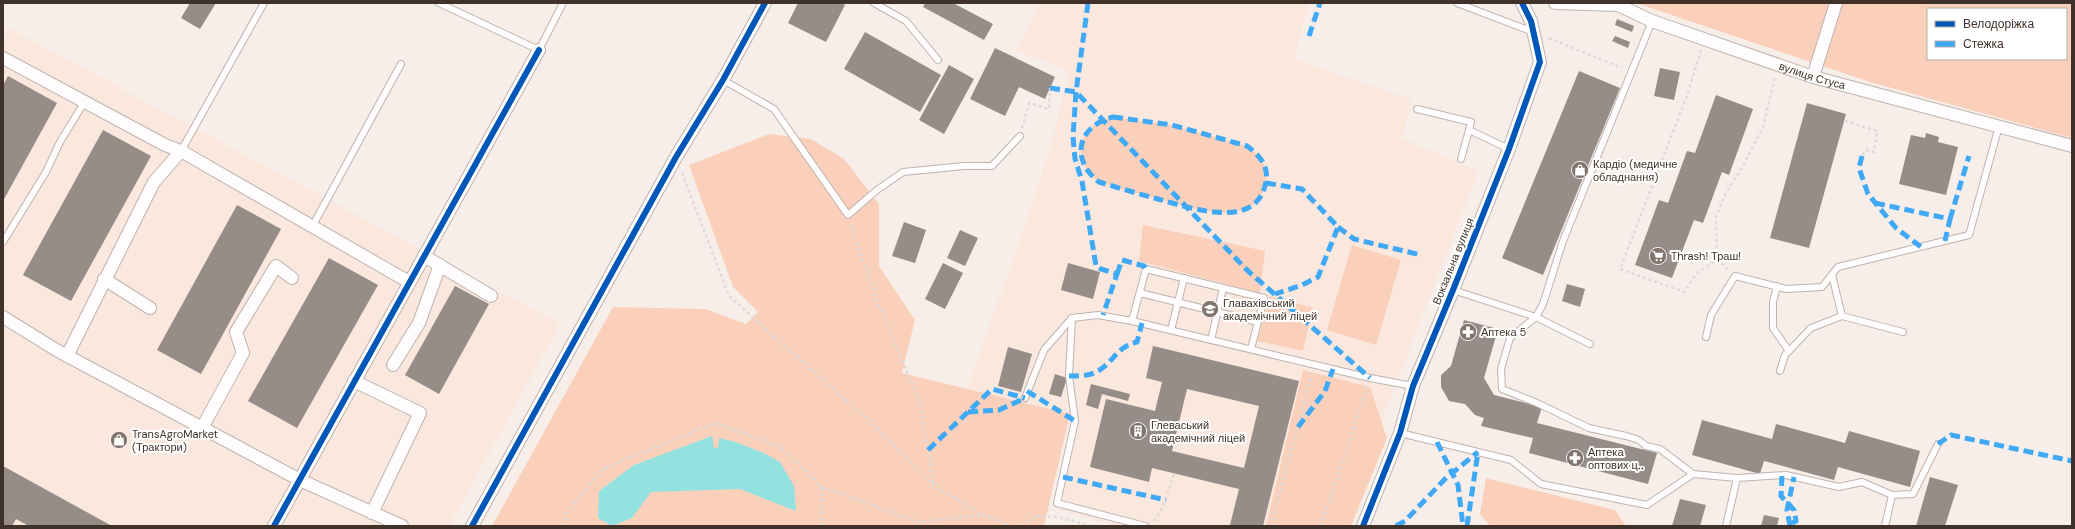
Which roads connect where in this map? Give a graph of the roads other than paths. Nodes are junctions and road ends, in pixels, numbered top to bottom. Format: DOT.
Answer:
graph roads {
  1 [pos="264,3"];
  2 [pos="439,3"];
  3 [pos="563,3"];
  4 [pos="765,3"];
  5 [pos="874,3"];
  6 [pos="1457,3"];
  7 [pos="1522,3"];
  8 [pos="1555,3"];
  9 [pos="1836,3"];
  10 [pos="1652,21"];
  11 [pos="1533,32"];
  12 [pos="539,50"];
  13 [pos="3,58"];
  14 [pos="938,60"];
  15 [pos="401,64"];
  16 [pos="1813,77"];
  17 [pos="723,80"];
  18 [pos="85,101"];
  19 [pos="1417,109"];
  20 [pos="1999,126"];
  21 [pos="1469,130"];
  22 [pos="1020,136"];
  23 [pos="2072,146"];
  24 [pos="1509,149"];
  25 [pos="181,151"];
  26 [pos="1461,159"];
  27 [pos="312,227"];
  28 [pos="3,242"];
  29 [pos="424,256"];
  30 [pos="440,266"];
  31 [pos="1832,274"];
  32 [pos="292,278"];
  33 [pos="1184,278"];
  34 [pos="104,279"];
  35 [pos="409,282"];
  36 [pos="1777,286"];
  37 [pos="1223,288"];
  38 [pos="1453,290"];
  39 [pos="1140,293"];
  40 [pos="491,296"];
  41 [pos="1178,302"];
  42 [pos="150,308"];
  43 [pos="1217,312"];
  44 [pos="1842,316"];
  45 [pos="3,317"];
  46 [pos="1536,317"];
  47 [pos="1072,318"];
  48 [pos="1132,321"];
  49 [pos="1258,322"];
  50 [pos="1171,330"];
  51 [pos="1903,332"];
  52 [pos="1706,338"];
  53 [pos="1211,340"];
  54 [pos="1590,344"];
  55 [pos="1251,349"];
  56 [pos="1788,351"];
  57 [pos="67,356"];
  58 [pos="394,365"];
  59 [pos="1780,371"];
  60 [pos="354,381"];
  61 [pos="1413,386"];
  62 [pos="1025,398"];
  63 [pos="202,428"];
  64 [pos="1400,433"];
  65 [pos="1938,444"];
  66 [pos="1693,474"];
  67 [pos="1737,478"];
  68 [pos="300,480"];
  69 [pos="1892,495"];
  70 [pos="372,512"];
  71 [pos="382,522"];
  72 [pos="274,526"];
  73 [pos="402,526"];
  74 [pos="472,526"];
  75 [pos="1145,526"];
  76 [pos="1363,526"];
  77 [pos="1726,526"];
  78 [pos="1885,526"];
  1 -- 25 [label="lane"];
  2 -- 12 [label="lane"];
  3 -- 12 [label="lane"];
  4 -- 17 [label="street"];
  5 -- 14 [label="lane"];
  6 -- 11 [label="lane"];
  7 -- 11 [label="street, Вокзальна вулиця"];
  8 -- 10 [label="street, вулиця Стуса"];
  9 -- 16 [label="street"];
  10 -- 16 [label="street, вулиця Стуса"];
  10 -- 46 [label="lane"];
  11 -- 24 [label="street, Вокзальна вулиця"];
  12 -- 29 [label="street"];
  13 -- 18 [label="street"];
  15 -- 27 [label="lane"];
  16 -- 20 [label="street, вулиця Стуса"];
  17 -- 22 [label="lane"];
  17 -- 74 [label="street"];
  18 -- 25 [label="street"];
  18 -- 28 [label="lane"];
  19 -- 21 [label="lane"];
  20 -- 23 [label="street, вулиця Стуса"];
  20 -- 31 [label="lane"];
  21 -- 24 [label="lane"];
  21 -- 26 [label="lane"];
  24 -- 38 [label="street, Вокзальна вулиця"];
  25 -- 27 [label="street"];
  25 -- 34 [label="street"];
  27 -- 35 [label="street"];
  29 -- 30 [label="street"];
  29 -- 35 [label="street"];
  30 -- 40 [label="street"];
  30 -- 58 [label="street"];
  31 -- 36 [label="lane"];
  31 -- 44 [label="lane"];
  32 -- 63 [label="street"];
  33 -- 37 [label="lane"];
  33 -- 39 [label="lane"];
  33 -- 41 [label="lane"];
  34 -- 42 [label="street"];
  34 -- 57 [label="street"];
  35 -- 60 [label="street"];
  36 -- 52 [label="lane"];
  36 -- 56 [label="lane"];
  37 -- 43 [label="lane"];
  37 -- 49 [label="lane"];
  38 -- 46 [label="lane"];
  38 -- 61 [label="street, Вокзальна вулиця"];
  39 -- 41 [label="lane"];
  39 -- 48 [label="lane"];
  41 -- 43 [label="lane"];
  41 -- 50 [label="lane"];
  43 -- 49 [label="lane"];
  43 -- 53 [label="lane"];
  44 -- 51 [label="lane"];
  44 -- 56 [label="lane"];
  45 -- 57 [label="street"];
  46 -- 54 [label="lane"];
  46 -- 66 [label="lane"];
  47 -- 48 [label="lane"];
  47 -- 62 [label="lane"];
  47 -- 75 [label="lane"];
  48 -- 50 [label="lane"];
  49 -- 55 [label="lane"];
  50 -- 53 [label="lane"];
  53 -- 55 [label="lane"];
  55 -- 61 [label="lane"];
  56 -- 59 [label="lane"];
  57 -- 63 [label="street"];
  60 -- 68 [label="street"];
  60 -- 70 [label="street"];
  61 -- 64 [label="street, Вокзальна вулиця"];
  63 -- 68 [label="street"];
  64 -- 66 [label="lane"];
  64 -- 76 [label="street, Вокзальна вулиця"];
  65 -- 69 [label="lane"];
  66 -- 67 [label="lane"];
  67 -- 69 [label="lane"];
  67 -- 77 [label="lane"];
  68 -- 70 [label="street"];
  68 -- 72 [label="street"];
  69 -- 78 [label="lane"];
  70 -- 71 [label="street"];
  71 -- 73 [label="street"];
}
